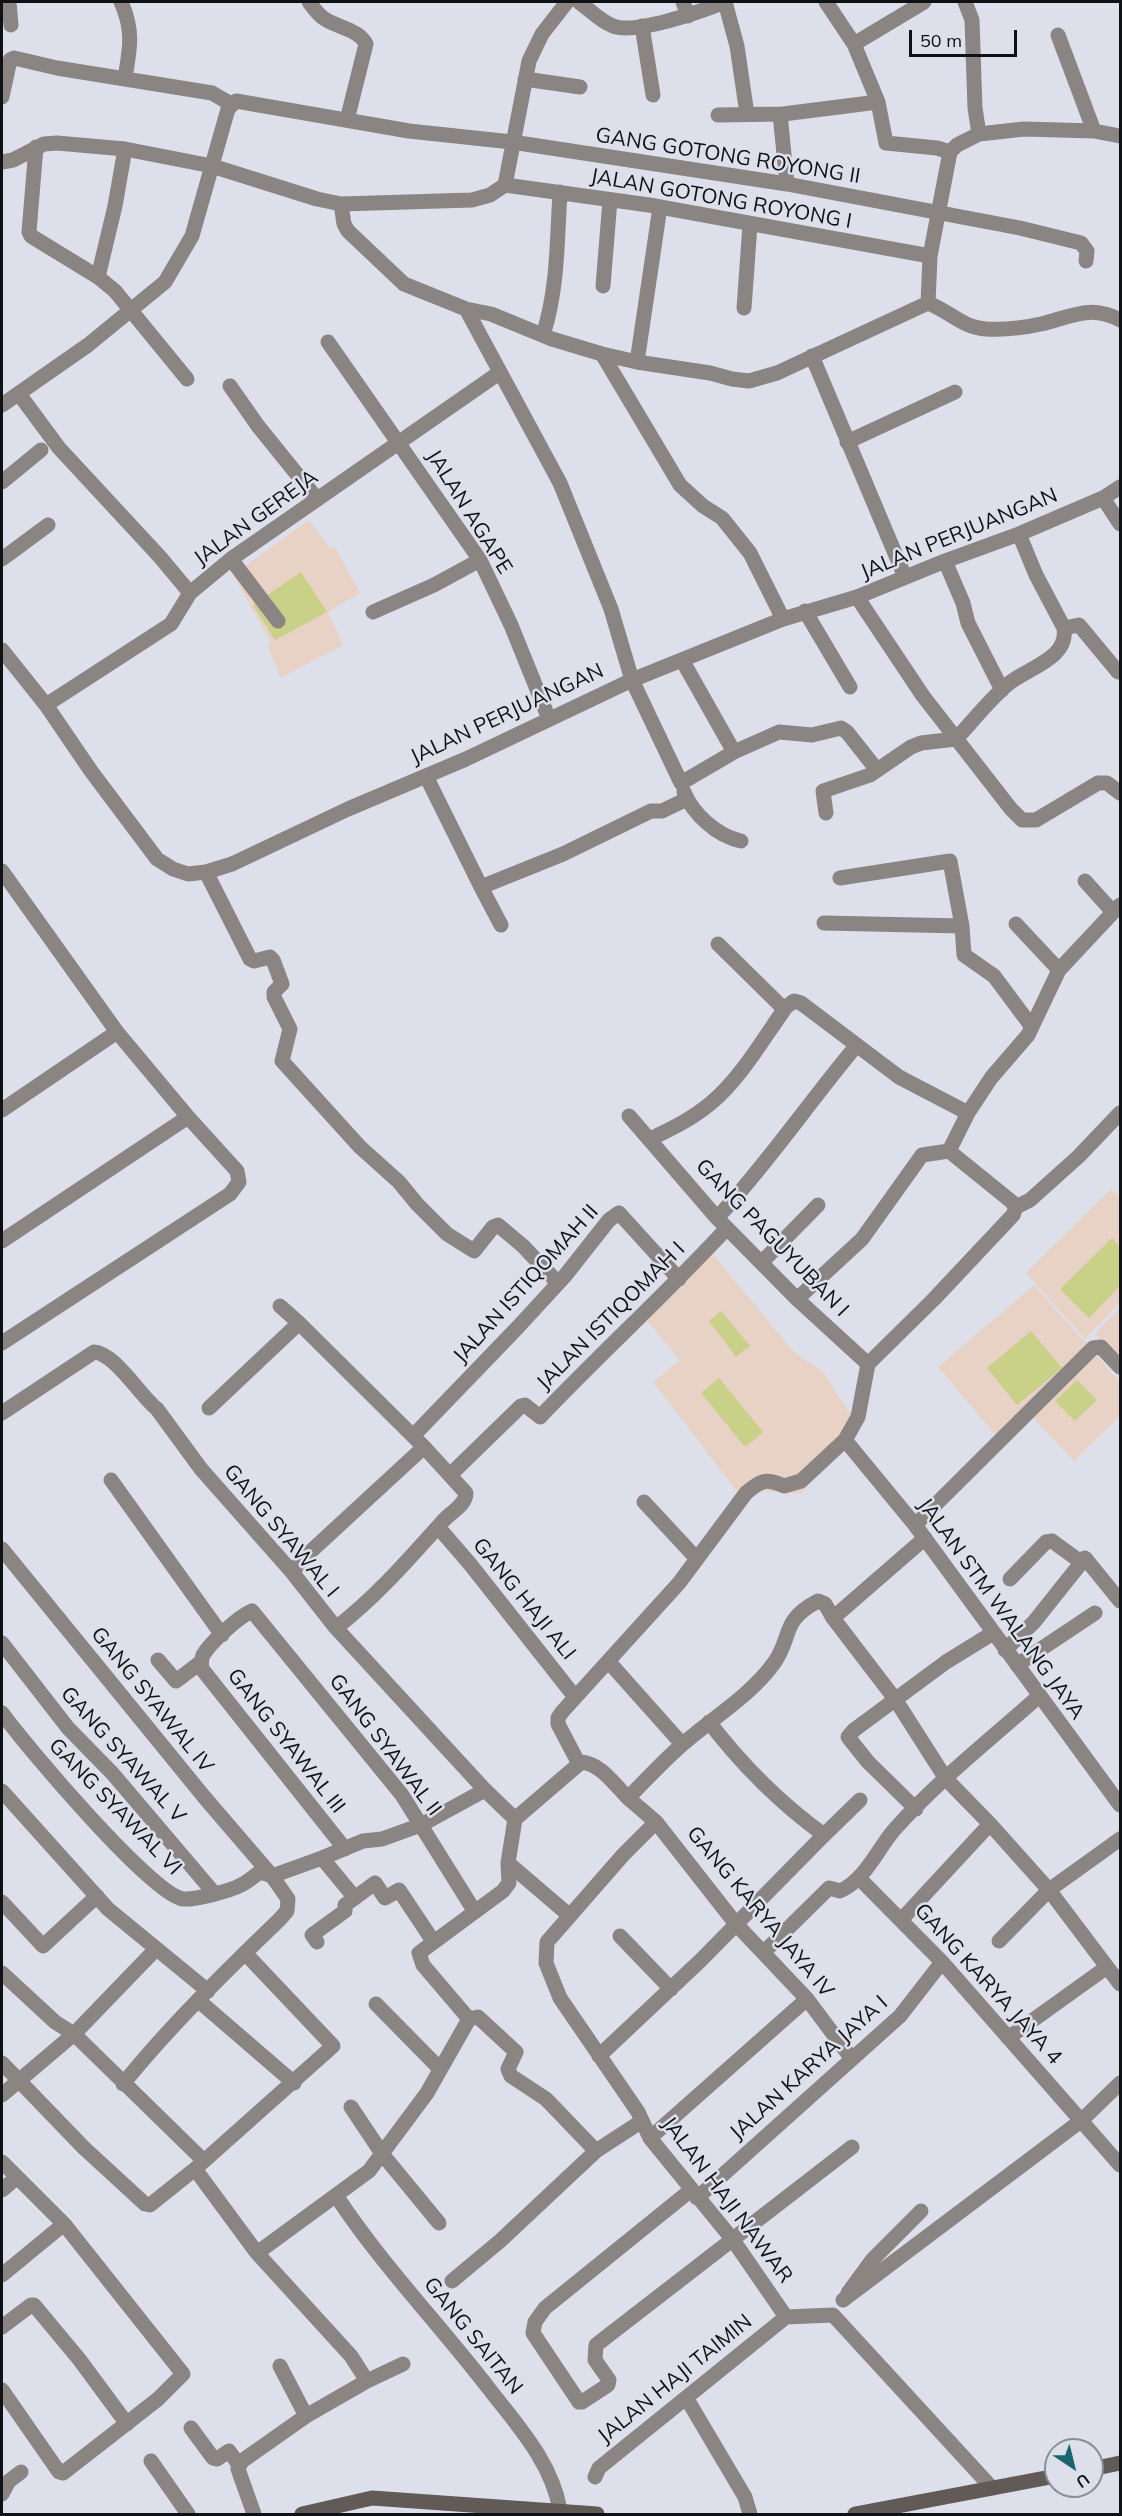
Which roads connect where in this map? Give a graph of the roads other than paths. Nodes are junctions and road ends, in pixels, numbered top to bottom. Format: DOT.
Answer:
graph roads {
  1 [pos="9,2"];
  2 [pos="121,2"];
  3 [pos="309,2"];
  4 [pos="567,2"];
  5 [pos="579,2"];
  6 [pos="725,2"];
  7 [pos="826,2"];
  8 [pos="924,2"];
  9 [pos="965,2"];
  10 [pos="685,9"];
  11 [pos="11,25"];
  12 [pos="642,26"];
  13 [pos="1058,35"];
  14 [pos="854,44"];
  15 [pos="125,78"];
  16 [pos="525,79"];
  17 [pos="580,87"];
  18 [pos="653,95"];
  19 [pos="2,97"];
  20 [pos="878,102"];
  21 [pos="231,104"];
  22 [pos="747,114"];
  23 [pos="780,114"];
  24 [pos="718,115"];
  25 [pos="347,120"];
  26 [pos="1094,131"];
  27 [pos="979,134"];
  28 [pos="1120,136"];
  29 [pos="512,142"];
  30 [pos="36,147"];
  31 [pos="125,149"];
  32 [pos="950,152"];
  33 [pos="2,162"];
  34 [pos="212,166"];
  35 [pos="787,184"];
  36 [pos="505,185"];
  37 [pos="560,192"];
  38 [pos="610,200"];
  39 [pos="341,204"];
  40 [pos="660,207"];
  41 [pos="938,214"];
  42 [pos="750,225"];
  43 [pos="930,256"];
  44 [pos="1086,261"];
  45 [pos="98,277"];
  46 [pos="603,286"];
  47 [pos="928,303"];
  48 [pos="466,309"];
  49 [pos="744,309"];
  50 [pos="131,312"];
  51 [pos="1120,320"];
  52 [pos="543,335"];
  53 [pos="328,342"];
  54 [pos="602,354"];
  55 [pos="812,356"];
  56 [pos="637,362"];
  57 [pos="500,373"];
  58 [pos="187,379"];
  59 [pos="230,386"];
  60 [pos="955,392"];
  61 [pos="19,394"];
  62 [pos="2,405"];
  63 [pos="399,441"];
  64 [pos="847,442"];
  65 [pos="41,450"];
  66 [pos="2,482"];
  67 [pos="1120,487"];
  68 [pos="1103,498"];
  69 [pos="317,499"];
  70 [pos="1120,524"];
  71 [pos="48,525"];
  72 [pos="1019,534"];
  73 [pos="2,559"];
  74 [pos="231,559"];
  75 [pos="480,560"];
  76 [pos="945,561"];
  77 [pos="905,577"];
  78 [pos="190,593"];
  79 [pos="857,597"];
  80 [pos="805,611"];
  81 [pos="373,612"];
  82 [pos="783,618"];
  83 [pos="278,621"];
  84 [pos="1064,628"];
  85 [pos="2,650"];
  86 [pos="682,660"];
  87 [pos="1118,672"];
  88 [pos="632,680"];
  89 [pos="850,687"];
  90 [pos="1002,690"];
  91 [pos="46,705"];
  92 [pos="549,719"];
  93 [pos="956,740"];
  94 [pos="734,752"];
  95 [pos="877,770"];
  96 [pos="426,776"];
  97 [pos="681,783"];
  98 [pos="1117,791"];
  99 [pos="687,800"];
  100 [pos="826,813"];
  101 [pos="741,841"];
  102 [pos="2,872"];
  103 [pos="206,872"];
  104 [pos="840,878"];
  105 [pos="1085,881"];
  106 [pos="481,887"];
  107 [pos="1117,908"];
  108 [pos="824,923"];
  109 [pos="1016,924"];
  110 [pos="501,925"];
  111 [pos="962,926"];
  112 [pos="718,944"];
  113 [pos="1059,970"];
  114 [pos="784,1010"];
  115 [pos="1032,1027"];
  116 [pos="117,1032"];
  117 [pos="857,1045"];
  118 [pos="2,1110"];
  119 [pos="968,1113"];
  120 [pos="1120,1113"];
  121 [pos="629,1116"];
  122 [pos="188,1118"];
  123 [pos="650,1139"];
  124 [pos="948,1151"];
  125 [pos="818,1205"];
  126 [pos="1016,1207"];
  127 [pos="722,1223"];
  128 [pos="2,1241"];
  129 [pos="762,1262"];
  130 [pos="680,1279"];
  131 [pos="558,1283"];
  132 [pos="797,1299"];
  133 [pos="280,1306"];
  134 [pos="299,1323"];
  135 [pos="2,1343"];
  136 [pos="868,1364"];
  137 [pos="1120,1367"];
  138 [pos="209,1408"];
  139 [pos="2,1413"];
  140 [pos="412,1436"];
  141 [pos="845,1440"];
  142 [pos="424,1447"];
  143 [pos="450,1475"];
  144 [pos="111,1480"];
  145 [pos="644,1502"];
  146 [pos="915,1525"];
  147 [pos="438,1527"];
  148 [pos="924,1538"];
  149 [pos="2,1549"];
  150 [pos="697,1558"];
  151 [pos="1081,1562"];
  152 [pos="292,1572"];
  153 [pos="1010,1579"];
  154 [pos="1120,1601"];
  155 [pos="1095,1613"];
  156 [pos="833,1618"];
  157 [pos="336,1628"];
  158 [pos="993,1633"];
  159 [pos="222,1635"];
  160 [pos="2,1644"];
  161 [pos="1005,1650"];
  162 [pos="202,1659"];
  163 [pos="158,1660"];
  164 [pos="608,1661"];
  165 [pos="1017,1665"];
  166 [pos="1039,1696"];
  167 [pos="575,1697"];
  168 [pos="895,1699"];
  169 [pos="2,1713"];
  170 [pos="709,1722"];
  171 [pos="682,1744"];
  172 [pos="579,1762"];
  173 [pos="946,1779"];
  174 [pos="485,1790"];
  175 [pos="2,1791"];
  176 [pos="628,1798"];
  177 [pos="860,1800"];
  178 [pos="1120,1805"];
  179 [pos="916,1809"];
  180 [pos="515,1819"];
  181 [pos="656,1822"];
  182 [pos="990,1824"];
  183 [pos="421,1825"];
  184 [pos="824,1835"];
  185 [pos="1120,1839"];
  186 [pos="345,1849"];
  187 [pos="322,1858"];
  188 [pos="508,1863"];
  189 [pos="272,1876"];
  190 [pos="859,1878"];
  191 [pos="1049,1890"];
  192 [pos="214,1893"];
  193 [pos="97,1896"];
  194 [pos="355,1898"];
  195 [pos="2,1902"];
  196 [pos="475,1912"];
  197 [pos="570,1916"];
  198 [pos="902,1919"];
  199 [pos="736,1924"];
  200 [pos="620,1936"];
  201 [pos="433,1941"];
  202 [pos="999,1941"];
  203 [pos="317,1942"];
  204 [pos="156,1949"];
  205 [pos="764,1952"];
  206 [pos="245,1953"];
  207 [pos="942,1962"];
  208 [pos="1107,1967"];
  209 [pos="2,1973"];
  210 [pos="1120,1984"];
  211 [pos="671,1989"];
  212 [pos="203,1996"];
  213 [pos="807,1999"];
  214 [pos="376,2004"];
  215 [pos="469,2019"];
  216 [pos="74,2034"];
  217 [pos="1008,2038"];
  218 [pos="599,2056"];
  219 [pos="852,2059"];
  220 [pos="2,2063"];
  221 [pos="440,2069"];
  222 [pos="19,2080"];
  223 [pos="294,2083"];
  224 [pos="1120,2083"];
  225 [pos="123,2084"];
  226 [pos="2,2095"];
  227 [pos="351,2107"];
  228 [pos="1082,2120"];
  229 [pos="642,2121"];
  230 [pos="650,2138"];
  231 [pos="852,2147"];
  232 [pos="596,2151"];
  233 [pos="383,2155"];
  234 [pos="2,2162"];
  235 [pos="199,2165"];
  236 [pos="1120,2165"];
  237 [pos="16,2178"];
  238 [pos="2,2190"];
  239 [pos="694,2194"];
  240 [pos="337,2197"];
  241 [pos="921,2211"];
  242 [pos="439,2223"];
  243 [pos="64,2224"];
  244 [pos="733,2240"];
  245 [pos="257,2253"];
  246 [pos="2,2275"];
  247 [pos="452,2281"];
  248 [pos="843,2300"];
  249 [pos="833,2315"];
  250 [pos="786,2317"];
  251 [pos="2,2327"];
  252 [pos="403,2364"];
  253 [pos="280,2366"];
  254 [pos="367,2381"];
  255 [pos="2,2390"];
  256 [pos="687,2399"];
  257 [pos="306,2416"];
  258 [pos="127,2424"];
  259 [pos="190,2428"];
  260 [pos="151,2461"];
  261 [pos="1120,2463"];
  262 [pos="239,2465"];
  263 [pos="1104,2466"];
  264 [pos="21,2472"];
  265 [pos="595,2477"];
  266 [pos="1044,2478"];
  267 [pos="992,2488"];
  268 [pos="2,2494"];
  269 [pos="560,2510"];
  270 [pos="188,2514"];
  271 [pos="254,2514"];
  272 [pos="302,2514"];
  273 [pos="597,2514"];
  274 [pos="750,2514"];
  275 [pos="855,2514"];
  1 -- 11 [label="street"];
  2 -- 15 [label="street"];
  3 -- 25 [label="street"];
  4 -- 16 [label="street"];
  5 -- 12 [label="street"];
  6 -- 10 [label="street"];
  6 -- 22 [label="street"];
  7 -- 14 [label="street"];
  8 -- 14 [label="street"];
  9 -- 27 [label="street"];
  10 -- 12 [label="street"];
  12 -- 18 [label="street"];
  13 -- 26 [label="street"];
  14 -- 20 [label="street"];
  15 -- 19 [label="street"];
  15 -- 21 [label="street"];
  16 -- 17 [label="street"];
  16 -- 29 [label="street"];
  20 -- 23 [label="street"];
  20 -- 32 [label="street"];
  21 -- 25 [label="street, GANG GOTONG ROYONG II"];
  21 -- 34 [label="street"];
  22 -- 23 [label="street"];
  22 -- 24 [label="street"];
  23 -- 35 [label="street"];
  25 -- 29 [label="street, GANG GOTONG ROYONG II"];
  26 -- 27 [label="street"];
  26 -- 28 [label="street"];
  27 -- 32 [label="street"];
  29 -- 35 [label="street, GANG GOTONG ROYONG II"];
  29 -- 36 [label="street"];
  30 -- 31 [label="street"];
  30 -- 33 [label="street"];
  30 -- 45 [label="street"];
  31 -- 34 [label="street"];
  31 -- 45 [label="street"];
  32 -- 41 [label="street"];
  34 -- 39 [label="street"];
  34 -- 50 [label="street"];
  35 -- 41 [label="street, GANG GOTONG ROYONG II"];
  36 -- 37 [label="street, JALAN GOTONG ROYONG I"];
  36 -- 39 [label="street"];
  37 -- 38 [label="street, JALAN GOTONG ROYONG I"];
  37 -- 52 [label="street"];
  38 -- 40 [label="street, JALAN GOTONG ROYONG I"];
  38 -- 46 [label="street"];
  39 -- 48 [label="street"];
  40 -- 42 [label="street, JALAN GOTONG ROYONG I"];
  40 -- 56 [label="street"];
  41 -- 43 [label="street"];
  41 -- 44 [label="street, GANG GOTONG ROYONG II"];
  42 -- 43 [label="street, JALAN GOTONG ROYONG I"];
  42 -- 49 [label="street"];
  43 -- 47 [label="street"];
  45 -- 50 [label="street"];
  47 -- 51 [label="street"];
  47 -- 55 [label="street"];
  48 -- 52 [label="street"];
  48 -- 57 [label="street"];
  50 -- 58 [label="street"];
  50 -- 61 [label="street"];
  52 -- 54 [label="street"];
  53 -- 63 [label="street, JALAN AGAPE"];
  54 -- 56 [label="street"];
  54 -- 82 [label="street"];
  55 -- 56 [label="street"];
  55 -- 64 [label="street"];
  57 -- 63 [label="street, JALAN GEREJA"];
  57 -- 88 [label="street"];
  59 -- 69 [label="street"];
  60 -- 64 [label="street"];
  61 -- 62 [label="street"];
  61 -- 78 [label="street"];
  63 -- 69 [label="street, JALAN GEREJA"];
  63 -- 75 [label="street, JALAN AGAPE"];
  64 -- 77 [label="street"];
  65 -- 66 [label="street"];
  67 -- 68 [label="street, JALAN PERJUANGAN"];
  68 -- 70 [label="street"];
  68 -- 72 [label="street, JALAN PERJUANGAN"];
  69 -- 74 [label="street, JALAN GEREJA"];
  71 -- 73 [label="street"];
  72 -- 76 [label="street, JALAN PERJUANGAN"];
  72 -- 84 [label="street"];
  74 -- 78 [label="street, JALAN GEREJA"];
  74 -- 83 [label="street"];
  75 -- 81 [label="street"];
  75 -- 92 [label="street, JALAN AGAPE"];
  76 -- 77 [label="street, JALAN PERJUANGAN"];
  76 -- 90 [label="street"];
  77 -- 79 [label="street, JALAN PERJUANGAN"];
  78 -- 91 [label="street, JALAN GEREJA"];
  79 -- 80 [label="street, JALAN PERJUANGAN"];
  79 -- 93 [label="street"];
  80 -- 82 [label="street, JALAN PERJUANGAN"];
  80 -- 89 [label="street"];
  82 -- 86 [label="street, JALAN PERJUANGAN"];
  84 -- 87 [label="street"];
  84 -- 90 [label="street"];
  85 -- 91 [label="street, JALAN PERJUANGAN"];
  86 -- 88 [label="street, JALAN PERJUANGAN"];
  86 -- 94 [label="street"];
  88 -- 92 [label="street, JALAN PERJUANGAN"];
  88 -- 97 [label="street"];
  90 -- 93 [label="street"];
  91 -- 103 [label="street, JALAN PERJUANGAN"];
  92 -- 96 [label="street, JALAN PERJUANGAN"];
  93 -- 95 [label="street"];
  93 -- 98 [label="street"];
  94 -- 95 [label="street"];
  94 -- 97 [label="street"];
  95 -- 100 [label="street"];
  96 -- 103 [label="street, JALAN PERJUANGAN"];
  96 -- 106 [label="street"];
  97 -- 99 [label="street"];
  99 -- 101 [label="street"];
  99 -- 106 [label="street"];
  102 -- 116 [label="street"];
  103 -- 131 [label="street"];
  104 -- 111 [label="street"];
  105 -- 107 [label="street"];
  106 -- 110 [label="street"];
  107 -- 113 [label="street"];
  108 -- 111 [label="street"];
  109 -- 113 [label="street"];
  111 -- 115 [label="street"];
  112 -- 114 [label="street"];
  113 -- 115 [label="street"];
  114 -- 117 [label="street"];
  114 -- 123 [label="street"];
  115 -- 119 [label="street"];
  116 -- 118 [label="street"];
  116 -- 122 [label="street"];
  117 -- 119 [label="street"];
  117 -- 127 [label="street, JALAN ISTIQOMAH I"];
  119 -- 124 [label="street"];
  120 -- 126 [label="street"];
  121 -- 123 [label="street, GANG PAGUYUBAN I"];
  122 -- 128 [label="street"];
  122 -- 135 [label="street"];
  123 -- 127 [label="street, GANG PAGUYUBAN I"];
  124 -- 126 [label="street"];
  124 -- 132 [label="street"];
  125 -- 129 [label="street"];
  126 -- 136 [label="street"];
  127 -- 129 [label="street, GANG PAGUYUBAN I"];
  127 -- 130 [label="street, JALAN ISTIQOMAH I"];
  129 -- 132 [label="street, GANG PAGUYUBAN I"];
  130 -- 131 [label="street, JALAN ISTIQOMAH II"];
  130 -- 143 [label="street, JALAN ISTIQOMAH I"];
  131 -- 140 [label="street, JALAN ISTIQOMAH II"];
  132 -- 136 [label="street, GANG PAGUYUBAN I"];
  133 -- 134 [label="street"];
  134 -- 138 [label="street"];
  134 -- 140 [label="street"];
  136 -- 141 [label="street"];
  137 -- 146 [label="street"];
  139 -- 152 [label="street, GANG SYAWAL I"];
  140 -- 142 [label="street"];
  141 -- 146 [label="street, JALAN STM WALANG JAYA"];
  141 -- 150 [label="street"];
  142 -- 143 [label="street"];
  142 -- 152 [label="street"];
  143 -- 147 [label="street"];
  144 -- 159 [label="street"];
  145 -- 150 [label="street"];
  146 -- 148 [label="street, JALAN STM WALANG JAYA"];
  147 -- 157 [label="street"];
  147 -- 167 [label="street, GANG HAJI ALI"];
  148 -- 156 [label="street"];
  148 -- 158 [label="street, JALAN STM WALANG JAYA"];
  149 -- 189 [label="street, GANG SYAWAL IV"];
  150 -- 164 [label="street"];
  151 -- 153 [label="street"];
  151 -- 154 [label="street"];
  151 -- 161 [label="street"];
  152 -- 157 [label="street, GANG SYAWAL I"];
  155 -- 165 [label="street"];
  156 -- 168 [label="street"];
  156 -- 170 [label="street"];
  157 -- 174 [label="street, GANG SYAWAL I"];
  158 -- 161 [label="street, JALAN STM WALANG JAYA"];
  158 -- 168 [label="street"];
  159 -- 162 [label="street"];
  159 -- 183 [label="street, GANG SYAWAL II"];
  160 -- 192 [label="street, GANG SYAWAL V"];
  161 -- 165 [label="street, JALAN STM WALANG JAYA"];
  162 -- 163 [label="street"];
  162 -- 186 [label="street, GANG SYAWAL III"];
  164 -- 167 [label="street"];
  164 -- 171 [label="street"];
  165 -- 166 [label="street, JALAN STM WALANG JAYA"];
  166 -- 173 [label="street"];
  166 -- 178 [label="street, JALAN STM WALANG JAYA"];
  167 -- 172 [label="street"];
  168 -- 173 [label="street"];
  168 -- 179 [label="street"];
  169 -- 192 [label="street, GANG SYAWAL VI"];
  170 -- 171 [label="street"];
  170 -- 184 [label="street"];
  171 -- 176 [label="street"];
  172 -- 176 [label="street, GANG KARYA JAYA IV"];
  172 -- 180 [label="street"];
  173 -- 179 [label="street"];
  173 -- 182 [label="street"];
  174 -- 180 [label="street, GANG SYAWAL I"];
  174 -- 183 [label="street, GANG SYAWAL VI"];
  175 -- 193 [label="street"];
  176 -- 181 [label="street, GANG KARYA JAYA IV"];
  177 -- 184 [label="street"];
  179 -- 190 [label="street"];
  180 -- 188 [label="street"];
  181 -- 197 [label="street, JALAN HAJI NAWAR"];
  181 -- 199 [label="street, GANG KARYA JAYA IV"];
  182 -- 191 [label="street"];
  182 -- 198 [label="street"];
  183 -- 186 [label="street, GANG SYAWAL VI"];
  183 -- 196 [label="street, GANG SYAWAL II"];
  184 -- 199 [label="street"];
  185 -- 191 [label="street"];
  186 -- 187 [label="street, GANG SYAWAL VI"];
  187 -- 189 [label="street, GANG SYAWAL VI"];
  187 -- 194 [label="street"];
  188 -- 196 [label="street"];
  188 -- 197 [label="street"];
  189 -- 192 [label="street, GANG SYAWAL VI"];
  189 -- 206 [label="street, GANG SYAWAL IV"];
  190 -- 198 [label="street, GANG KARYA JAYA 4"];
  190 -- 205 [label="street"];
  191 -- 202 [label="street"];
  191 -- 208 [label="street"];
  193 -- 195 [label="street"];
  193 -- 204 [label="street"];
  194 -- 201 [label="street"];
  194 -- 203 [label="street"];
  196 -- 201 [label="street"];
  197 -- 218 [label="street, JALAN HAJI NAWAR"];
  198 -- 207 [label="street, GANG KARYA JAYA 4"];
  199 -- 205 [label="street, GANG KARYA JAYA IV"];
  199 -- 211 [label="street"];
  200 -- 211 [label="street"];
  201 -- 215 [label="street"];
  204 -- 212 [label="street"];
  204 -- 216 [label="street"];
  205 -- 213 [label="street, GANG KARYA JAYA IV"];
  206 -- 212 [label="street, GANG SYAWAL IV"];
  206 -- 223 [label="street"];
  207 -- 217 [label="street, GANG KARYA JAYA 4"];
  207 -- 219 [label="street, JALAN KARYA JAYA I"];
  208 -- 210 [label="street"];
  208 -- 217 [label="street"];
  209 -- 216 [label="street"];
  211 -- 218 [label="street"];
  212 -- 223 [label="street"];
  212 -- 225 [label="street, GANG SYAWAL IV"];
  213 -- 219 [label="street, GANG KARYA JAYA IV"];
  213 -- 230 [label="street"];
  214 -- 221 [label="street"];
  215 -- 221 [label="street"];
  215 -- 232 [label="street"];
  216 -- 222 [label="street"];
  216 -- 225 [label="street"];
  217 -- 228 [label="street, GANG KARYA JAYA 4"];
  218 -- 229 [label="street, JALAN HAJI NAWAR"];
  219 -- 239 [label="street, JALAN KARYA JAYA I"];
  220 -- 222 [label="street"];
  221 -- 233 [label="street"];
  222 -- 226 [label="street"];
  222 -- 235 [label="street"];
  223 -- 235 [label="street"];
  224 -- 228 [label="street"];
  225 -- 235 [label="street"];
  227 -- 233 [label="street"];
  228 -- 236 [label="street, GANG KARYA JAYA 4"];
  228 -- 248 [label="street"];
  229 -- 230 [label="street, JALAN HAJI NAWAR"];
  229 -- 232 [label="street"];
  230 -- 239 [label="street, JALAN HAJI NAWAR"];
  231 -- 244 [label="street"];
  232 -- 247 [label="street"];
  233 -- 240 [label="street"];
  233 -- 242 [label="street"];
  234 -- 237 [label="street"];
  235 -- 245 [label="street"];
  237 -- 238 [label="street"];
  237 -- 243 [label="street"];
  239 -- 244 [label="street, JALAN HAJI NAWAR"];
  239 -- 244 [label="street, JALAN KARYA JAYA I"];
  240 -- 245 [label="street"];
  240 -- 269 [label="street, GANG SAITAN"];
  241 -- 248 [label="street"];
  243 -- 246 [label="street"];
  243 -- 258 [label="street"];
  244 -- 250 [label="street, JALAN HAJI NAWAR"];
  245 -- 254 [label="street"];
  248 -- 249 [label="street"];
  249 -- 250 [label="street, JALAN HAJI NAWAR"];
  249 -- 267 [label="street"];
  250 -- 256 [label="street, JALAN HAJI TAIMIN"];
  251 -- 258 [label="street"];
  252 -- 254 [label="street"];
  253 -- 257 [label="street"];
  254 -- 257 [label="street"];
  255 -- 258 [label="street"];
  256 -- 265 [label="street, JALAN HAJI TAIMIN"];
  256 -- 274 [label="street"];
  257 -- 262 [label="street"];
  259 -- 262 [label="street"];
  260 -- 270 [label="street"];
  261 -- 263 [label="main road"];
  262 -- 271 [label="street"];
  264 -- 268 [label="street"];
  266 -- 267 [label="main road"];
  267 -- 275 [label="main road"];
  269 -- 272 [label="main road"];
  269 -- 273 [label="main road"];
}
